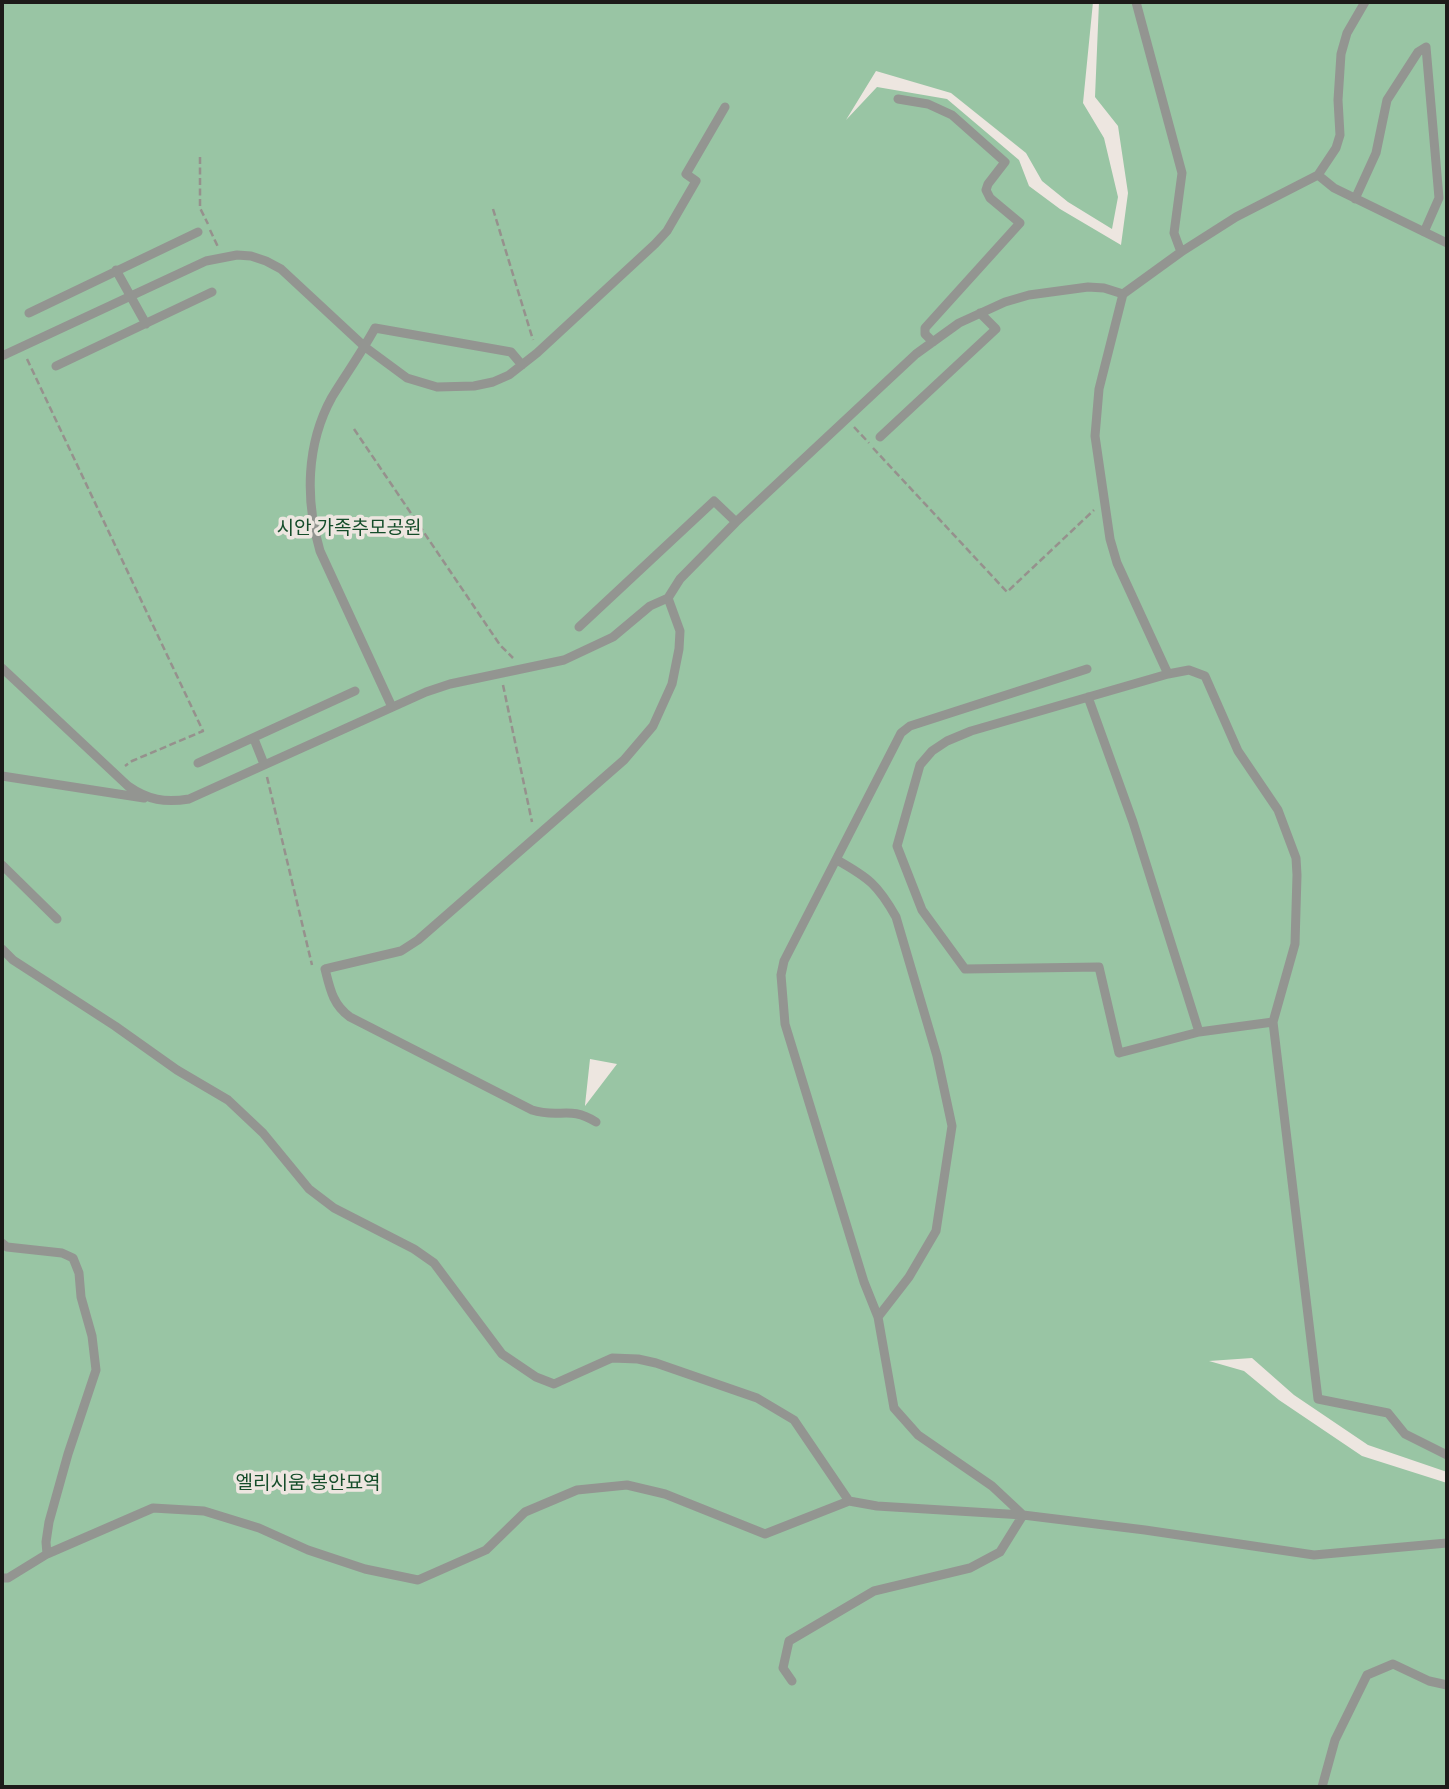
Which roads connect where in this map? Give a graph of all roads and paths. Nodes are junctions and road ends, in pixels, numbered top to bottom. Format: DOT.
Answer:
graph roads {
  1 [pos="1136,2"];
  2 [pos="1365,2"];
  3 [pos="898,99"];
  4 [pos="725,107"];
  5 [pos="200,157"];
  6 [pos="1318,175"];
  7 [pos="1355,199"];
  8 [pos="494,209"];
  9 [pos="198,232"];
  10 [pos="1424,232"];
  11 [pos="1447,243"];
  12 [pos="1181,252"];
  13 [pos="222,256"];
  14 [pos="116,270"];
  15 [pos="212,292"];
  16 [pos="1123,294"];
  17 [pos="131,296"];
  18 [pos="29,313"];
  19 [pos="981,313"];
  20 [pos="146,324"];
  21 [pos="933,342"];
  22 [pos="365,346"];
  23 [pos="21,347"];
  24 [pos="537,353"];
  25 [pos="2,356"];
  26 [pos="56,366"];
  27 [pos="522,366"];
  28 [pos="847,419"];
  29 [pos="354,429"];
  30 [pos="880,437"];
  31 [pos="1104,501"];
  32 [pos="736,523"];
  33 [pos="668,598"];
  34 [pos="579,627"];
  35 [pos="2,668"];
  36 [pos="526,669"];
  37 [pos="1087,669"];
  38 [pos="501,674"];
  39 [pos="1168,674"];
  40 [pos="355,691"];
  41 [pos="1088,697"];
  42 [pos="392,706"];
  43 [pos="254,739"];
  44 [pos="198,763"];
  45 [pos="264,764"];
  46 [pos="114,775"];
  47 [pos="2,776"];
  48 [pos="152,800"];
  49 [pos="536,839"];
  50 [pos="837,860"];
  51 [pos="2,865"];
  52 [pos="57,919"];
  53 [pos="2,949"];
  54 [pos="325,969"];
  55 [pos="1273,1022"];
  56 [pos="1199,1032"];
  57 [pos="596,1122"];
  58 [pos="2,1243"];
  59 [pos="878,1317"];
  60 [pos="1447,1455"];
  61 [pos="849,1501"];
  62 [pos="1023,1515"];
  63 [pos="1447,1543"];
  64 [pos="47,1554"];
  65 [pos="2,1578"];
  66 [pos="792,1681"];
  67 [pos="1447,1685"];
  68 [pos="1322,1787"];
  1 -- 12 [label="lane"];
  2 -- 6 [label="lane"];
  3 -- 21 [label="lane"];
  4 -- 24 [label="lane"];
  5 -- 13 [label="path"];
  6 -- 7 [label="lane"];
  6 -- 12 [label="lane"];
  7 -- 10 [label="lane"];
  7 -- 10 [label="lane"];
  8 -- 24 [label="path"];
  9 -- 14 [label="lane"];
  10 -- 11 [label="lane"];
  12 -- 16 [label="lane"];
  13 -- 17 [label="lane"];
  13 -- 22 [label="lane"];
  14 -- 17 [label="lane"];
  14 -- 18 [label="lane"];
  15 -- 20 [label="lane"];
  16 -- 19 [label="lane"];
  16 -- 31 [label="lane"];
  17 -- 20 [label="lane"];
  17 -- 23 [label="lane"];
  19 -- 21 [label="lane"];
  19 -- 30 [label="lane"];
  20 -- 26 [label="lane"];
  21 -- 28 [label="lane"];
  22 -- 27 [label="lane"];
  22 -- 27 [label="lane"];
  22 -- 42 [label="lane"];
  23 -- 25 [label="lane"];
  23 -- 46 [label="path"];
  24 -- 27 [label="lane"];
  28 -- 31 [label="path"];
  28 -- 32 [label="lane"];
  29 -- 36 [label="path"];
  31 -- 39 [label="lane"];
  32 -- 33 [label="lane"];
  32 -- 34 [label="lane"];
  33 -- 36 [label="lane"];
  33 -- 49 [label="lane"];
  35 -- 46 [label="lane"];
  36 -- 38 [label="lane"];
  37 -- 50 [label="lane"];
  38 -- 42 [label="lane"];
  38 -- 49 [label="path"];
  39 -- 41 [label="lane"];
  39 -- 55 [label="lane"];
  40 -- 43 [label="lane"];
  41 -- 56 [label="lane"];
  41 -- 56 [label="lane"];
  42 -- 45 [label="lane"];
  43 -- 44 [label="lane"];
  43 -- 45 [label="lane"];
  45 -- 48 [label="lane"];
  45 -- 54 [label="path"];
  46 -- 48 [label="lane"];
  47 -- 48 [label="lane"];
  49 -- 54 [label="lane"];
  50 -- 59 [label="lane"];
  50 -- 59 [label="lane"];
  51 -- 52 [label="lane"];
  53 -- 61 [label="lane"];
  54 -- 57 [label="lane"];
  55 -- 56 [label="lane"];
  55 -- 60 [label="lane"];
  58 -- 64 [label="lane"];
  59 -- 62 [label="lane"];
  61 -- 62 [label="lane"];
  61 -- 64 [label="lane"];
  62 -- 63 [label="lane"];
  62 -- 66 [label="lane"];
  64 -- 65 [label="lane"];
  67 -- 68 [label="lane"];
}
